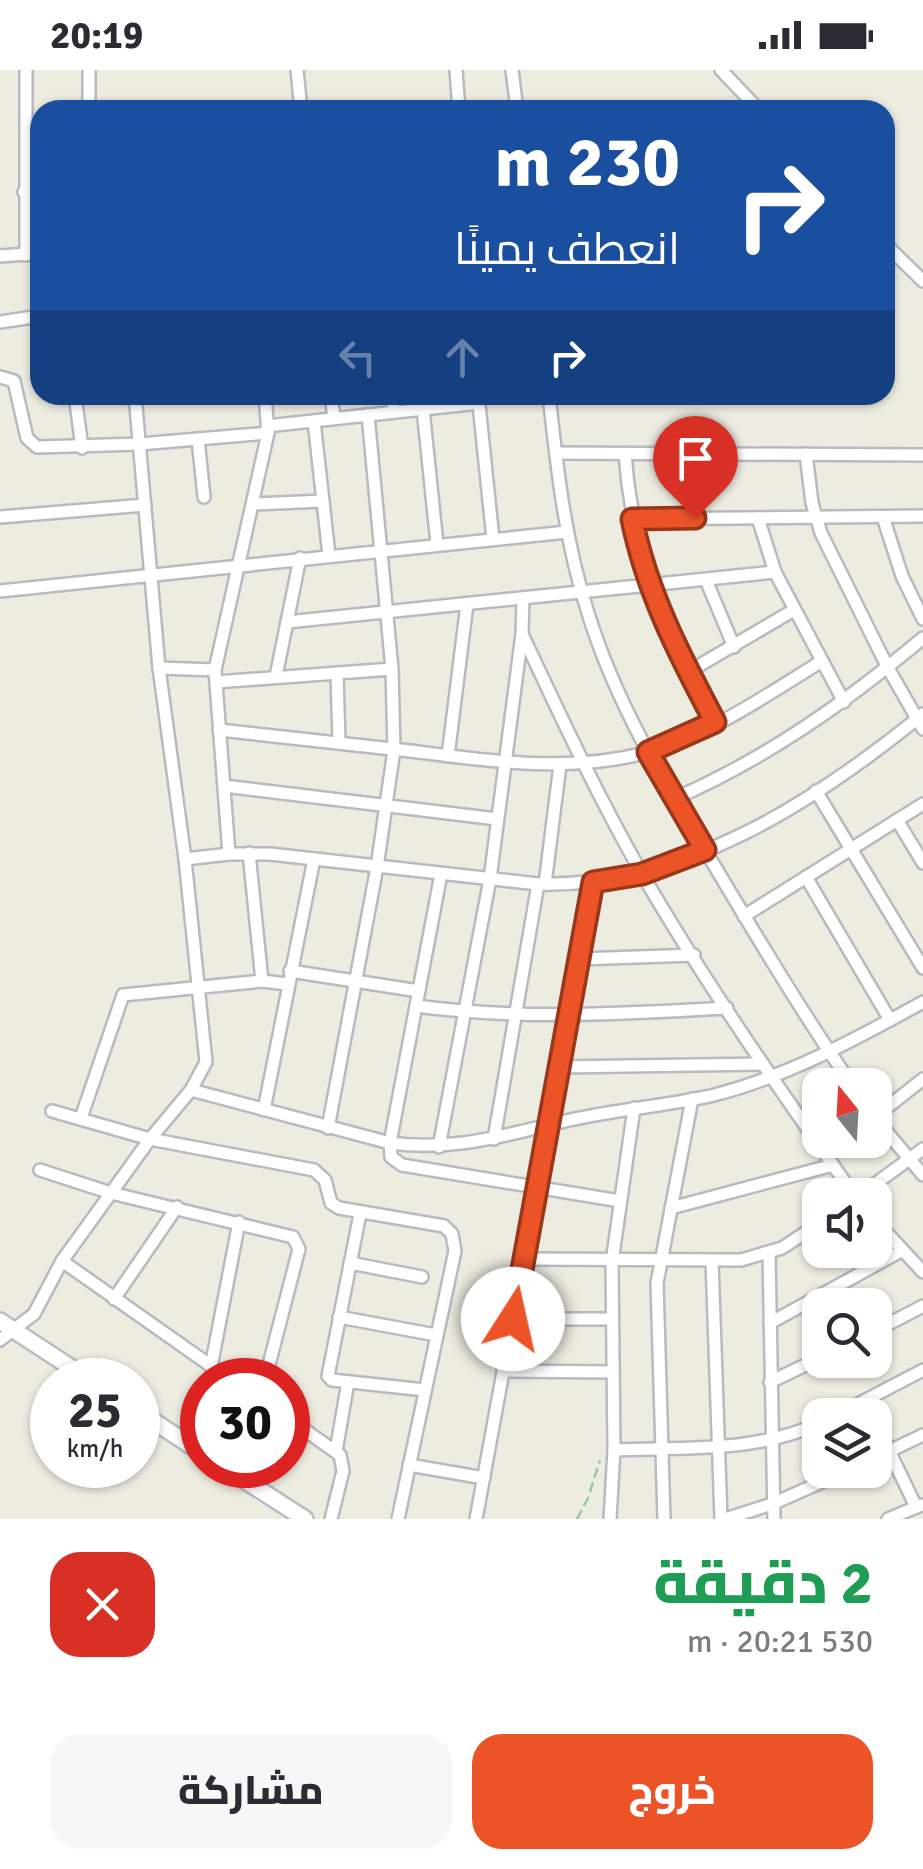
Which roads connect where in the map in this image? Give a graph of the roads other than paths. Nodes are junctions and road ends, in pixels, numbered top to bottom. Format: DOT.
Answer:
graph roads {
  1 [pos="26,70"];
  2 [pos="90,70"];
  3 [pos="297,70"];
  4 [pos="456,70"];
  5 [pos="512,70"];
  6 [pos="722,70"];
  7 [pos="89,100"];
  8 [pos="300,100"];
  9 [pos="459,100"];
  10 [pos="516,100"];
  11 [pos="750,100"];
  12 [pos="30,191"];
  13 [pos="24,192"];
  14 [pos="26,254"];
  15 [pos="30,254"];
  16 [pos="895,254"];
  17 [pos="0,256"];
  18 [pos="923,281"];
  19 [pos="30,318"];
  20 [pos="0,322"];
  21 [pos="0,377"];
  22 [pos="76,405"];
  23 [pos="136,405"];
  24 [pos="266,405"];
  25 [pos="332,405"];
  26 [pos="393,405"];
  27 [pos="445,405"];
  28 [pos="479,405"];
  29 [pos="550,405"];
  30 [pos="423,409"];
  31 [pos="394,412"];
  32 [pos="368,415"];
  33 [pos="334,418"];
  34 [pos="314,421"];
  35 [pos="268,430"];
  36 [pos="198,439"];
  37 [pos="140,444"];
  38 [pos="82,448"];
  39 [pos="556,454"];
  40 [pos="625,454"];
  41 [pos="806,454"];
  42 [pos="923,457"];
  43 [pos="204,497"];
  44 [pos="323,501"];
  45 [pos="253,504"];
  46 [pos="145,505"];
  47 [pos="923,516"];
  48 [pos="0,517"];
  49 [pos="883,517"];
  50 [pos="758,518"];
  51 [pos="815,518"];
  52 [pos="632,519"];
  53 [pos="567,532"];
  54 [pos="493,539"];
  55 [pos="437,544"];
  56 [pos="382,550"];
  57 [pos="329,555"];
  58 [pos="300,558"];
  59 [pos="241,564"];
  60 [pos="775,572"];
  61 [pos="151,574"];
  62 [pos="706,580"];
  63 [pos="650,586"];
  64 [pos="0,591"];
  65 [pos="582,593"];
  66 [pos="523,599"];
  67 [pos="467,604"];
  68 [pos="794,610"];
  69 [pos="387,612"];
  70 [pos="923,619"];
  71 [pos="286,622"];
  72 [pos="522,634"];
  73 [pos="923,638"];
  74 [pos="734,647"];
  75 [pos="822,662"];
  76 [pos="159,668"];
  77 [pos="888,668"];
  78 [pos="392,669"];
  79 [pos="688,672"];
  80 [pos="337,673"];
  81 [pos="215,676"];
  82 [pos="276,676"];
  83 [pos="844,702"];
  84 [pos="921,720"];
  85 [pos="715,722"];
  86 [pos="219,730"];
  87 [pos="339,744"];
  88 [pos="394,750"];
  89 [pos="648,752"];
  90 [pos="448,756"];
  91 [pos="506,763"];
  92 [pos="560,764"];
  93 [pos="583,764"];
  94 [pos="224,786"];
  95 [pos="816,791"];
  96 [pos="674,800"];
  97 [pos="923,804"];
  98 [pos="386,805"];
  99 [pos="497,819"];
  100 [pos="897,820"];
  101 [pos="851,849"];
  102 [pos="705,850"];
  103 [pos="249,853"];
  104 [pos="228,854"];
  105 [pos="184,859"];
  106 [pos="314,859"];
  107 [pos="923,863"];
  108 [pos="377,867"];
  109 [pos="441,874"];
  110 [pos="642,874"];
  111 [pos="806,878"];
  112 [pos="490,879"];
  113 [pos="593,882"];
  114 [pos="542,884"];
  115 [pos="744,916"];
  116 [pos="694,954"];
  117 [pos="579,959"];
  118 [pos="923,968"];
  119 [pos="288,977"];
  120 [pos="262,981"];
  121 [pos="356,981"];
  122 [pos="197,986"];
  123 [pos="418,992"];
  124 [pos="923,1002"];
  125 [pos="416,1006"];
  126 [pos="727,1008"];
  127 [pos="465,1013"];
  128 [pos="515,1014"];
  129 [pos="568,1016"];
  130 [pos="890,1020"];
  131 [pos="828,1050"];
  132 [pos="558,1067"];
  133 [pos="840,1068"];
  134 [pos="767,1070"];
  135 [pos="923,1080"];
  136 [pos="191,1090"];
  137 [pos="692,1099"];
  138 [pos="892,1105"];
  139 [pos="634,1108"];
  140 [pos="264,1110"];
  141 [pos="52,1111"];
  142 [pos="81,1118"];
  143 [pos="548,1125"];
  144 [pos="328,1128"];
  145 [pos="150,1139"];
  146 [pos="892,1139"];
  147 [pos="494,1140"];
  148 [pos="390,1144"];
  149 [pos="439,1147"];
  150 [pos="923,1149"];
  151 [pos="909,1160"];
  152 [pos="833,1165"];
  153 [pos="40,1170"];
  154 [pos="923,1175"];
  155 [pos="843,1178"];
  156 [pos="882,1178"];
  157 [pos="536,1187"];
  158 [pos="111,1193"];
  159 [pos="620,1201"];
  160 [pos="177,1207"];
  161 [pos="671,1208"];
  162 [pos="360,1214"];
  163 [pos="239,1222"];
  164 [pos="802,1234"];
  165 [pos="892,1240"];
  166 [pos="902,1251"];
  167 [pos="769,1253"];
  168 [pos="524,1259"];
  169 [pos="62,1261"];
  170 [pos="712,1261"];
  171 [pos="612,1262"];
  172 [pos="660,1262"];
  173 [pos="350,1263"];
  174 [pos="923,1272"];
  175 [pos="422,1276"];
  176 [pos="114,1299"];
  177 [pos="923,1306"];
  178 [pos="339,1317"];
  179 [pos="513,1319"];
  180 [pos="612,1320"];
  181 [pos="0,1322"];
  182 [pos="892,1322"];
  183 [pos="770,1323"];
  184 [pos="15,1330"];
  185 [pos="436,1336"];
  186 [pos="0,1340"];
  187 [pos="57,1358"];
  188 [pos="198,1358"];
  189 [pos="213,1358"];
  190 [pos="270,1358"];
  191 [pos="802,1367"];
  192 [pos="923,1370"];
  193 [pos="503,1372"];
  194 [pos="612,1372"];
  195 [pos="348,1382"];
  196 [pos="770,1382"];
  197 [pos="425,1390"];
  198 [pos="873,1398"];
  199 [pos="802,1429"];
  200 [pos="310,1433"];
  201 [pos="923,1435"];
  202 [pos="771,1442"];
  203 [pos="717,1447"];
  204 [pos="661,1448"];
  205 [pos="614,1450"];
  206 [pos="336,1451"];
  207 [pos="892,1451"];
  208 [pos="892,1456"];
  209 [pos="410,1465"];
  210 [pos="484,1478"];
  211 [pos="256,1488"];
  212 [pos="808,1488"];
  213 [pos="772,1504"];
  214 [pos="920,1505"];
  215 [pos="304,1519"];
  216 [pos="330,1519"];
  217 [pos="398,1519"];
  218 [pos="476,1519"];
  219 [pos="610,1519"];
  220 [pos="664,1519"];
  221 [pos="723,1519"];
  222 [pos="774,1519"];
  223 [pos="888,1519"];
  1 -- 13 [label="street"];
  2 -- 7 [label="street"];
  3 -- 8 [label="street"];
  4 -- 9 [label="street"];
  5 -- 10 [label="street"];
  6 -- 11 [label="street"];
  12 -- 13 [label="street"];
  13 -- 14 [label="street"];
  14 -- 15 [label="street"];
  14 -- 17 [label="street"];
  16 -- 18 [label="street"];
  19 -- 20 [label="street"];
  21 -- 38 [label="street"];
  22 -- 38 [label="street"];
  23 -- 37 [label="street"];
  24 -- 35 [label="street"];
  25 -- 33 [label="street"];
  26 -- 31 [label="street"];
  27 -- 30 [label="street"];
  28 -- 54 [label="street"];
  29 -- 39 [label="street"];
  30 -- 31 [label="street"];
  30 -- 55 [label="street"];
  31 -- 32 [label="street"];
  32 -- 33 [label="street"];
  32 -- 56 [label="street"];
  33 -- 34 [label="street"];
  34 -- 35 [label="street"];
  34 -- 44 [label="street"];
  35 -- 36 [label="street"];
  35 -- 45 [label="street"];
  36 -- 37 [label="street"];
  36 -- 43 [label="street"];
  37 -- 38 [label="street"];
  37 -- 46 [label="street"];
  39 -- 40 [label="street"];
  39 -- 53 [label="street"];
  40 -- 41 [label="street"];
  40 -- 52 [label="street"];
  41 -- 42 [label="street"];
  41 -- 51 [label="street"];
  44 -- 45 [label="street"];
  44 -- 57 [label="street"];
  45 -- 59 [label="street"];
  46 -- 48 [label="street"];
  46 -- 61 [label="street"];
  47 -- 49 [label="street"];
  49 -- 51 [label="street"];
  49 -- 70 [label="street"];
  50 -- 51 [label="street"];
  50 -- 52 [label="street"];
  50 -- 60 [label="street"];
  51 -- 77 [label="street"];
  52 -- 63 [label="street"];
  53 -- 54 [label="street"];
  53 -- 65 [label="street"];
  54 -- 55 [label="street"];
  55 -- 56 [label="street"];
  56 -- 57 [label="street"];
  56 -- 69 [label="street"];
  57 -- 58 [label="street"];
  58 -- 59 [label="street"];
  58 -- 71 [label="street"];
  59 -- 61 [label="street"];
  59 -- 81 [label="street"];
  60 -- 62 [label="street"];
  60 -- 68 [label="street"];
  61 -- 64 [label="street"];
  61 -- 76 [label="street"];
  62 -- 63 [label="street"];
  62 -- 74 [label="street"];
  63 -- 65 [label="street"];
  63 -- 79 [label="street"];
  65 -- 66 [label="street"];
  65 -- 89 [label="street"];
  66 -- 67 [label="street"];
  66 -- 72 [label="street"];
  67 -- 69 [label="street"];
  67 -- 90 [label="street"];
  68 -- 74 [label="street"];
  68 -- 75 [label="street"];
  69 -- 71 [label="street"];
  69 -- 78 [label="street"];
  71 -- 82 [label="street"];
  72 -- 91 [label="street"];
  72 -- 93 [label="street"];
  73 -- 77 [label="street"];
  74 -- 79 [label="street"];
  75 -- 83 [label="street"];
  75 -- 85 [label="street"];
  76 -- 81 [label="street"];
  76 -- 105 [label="street"];
  77 -- 83 [label="street"];
  77 -- 84 [label="street"];
  78 -- 80 [label="street"];
  78 -- 88 [label="street"];
  79 -- 85 [label="street"];
  80 -- 82 [label="street"];
  80 -- 87 [label="street"];
  81 -- 82 [label="street"];
  81 -- 86 [label="street"];
  83 -- 96 [label="street"];
  84 -- 95 [label="street"];
  85 -- 89 [label="street"];
  86 -- 87 [label="street"];
  86 -- 94 [label="street"];
  87 -- 88 [label="street"];
  88 -- 90 [label="street"];
  88 -- 98 [label="street"];
  89 -- 93 [label="street"];
  89 -- 96 [label="street"];
  90 -- 91 [label="street"];
  91 -- 92 [label="street"];
  91 -- 99 [label="street"];
  92 -- 93 [label="street"];
  92 -- 114 [label="street"];
  93 -- 110 [label="street"];
  94 -- 98 [label="street"];
  94 -- 104 [label="street"];
  95 -- 101 [label="street"];
  95 -- 102 [label="street"];
  96 -- 102 [label="street"];
  97 -- 100 [label="street"];
  98 -- 99 [label="street"];
  98 -- 108 [label="street"];
  99 -- 112 [label="street"];
  100 -- 101 [label="street"];
  100 -- 107 [label="street"];
  101 -- 111 [label="street"];
  101 -- 118 [label="street"];
  102 -- 110 [label="street"];
  102 -- 115 [label="street"];
  103 -- 104 [label="street"];
  103 -- 106 [label="street"];
  103 -- 120 [label="street"];
  104 -- 105 [label="street"];
  105 -- 122 [label="street"];
  106 -- 108 [label="street"];
  106 -- 119 [label="street"];
  108 -- 109 [label="street"];
  108 -- 121 [label="street"];
  109 -- 112 [label="street"];
  109 -- 123 [label="street"];
  110 -- 113 [label="street"];
  110 -- 116 [label="street"];
  111 -- 115 [label="street"];
  111 -- 130 [label="street"];
  112 -- 114 [label="street"];
  112 -- 127 [label="street"];
  113 -- 114 [label="street"];
  113 -- 117 [label="street"];
  114 -- 128 [label="street"];
  115 -- 131 [label="street"];
  116 -- 117 [label="street"];
  116 -- 126 [label="street"];
  117 -- 129 [label="street"];
  119 -- 120 [label="street"];
  119 -- 121 [label="street"];
  119 -- 140 [label="street"];
  120 -- 122 [label="street"];
  121 -- 123 [label="street"];
  121 -- 144 [label="street"];
  122 -- 136 [label="street"];
  122 -- 142 [label="street"];
  123 -- 125 [label="street"];
  124 -- 130 [label="street"];
  125 -- 127 [label="street"];
  125 -- 148 [label="street"];
  126 -- 129 [label="street"];
  126 -- 134 [label="street"];
  127 -- 128 [label="street"];
  127 -- 149 [label="street"];
  128 -- 129 [label="street"];
  128 -- 147 [label="street"];
  129 -- 132 [label="street"];
  130 -- 131 [label="street"];
  131 -- 133 [label="street"];
  131 -- 134 [label="street"];
  132 -- 134 [label="street"];
  132 -- 143 [label="street"];
  134 -- 137 [label="street"];
  134 -- 152 [label="street"];
  135 -- 138 [label="street"];
  136 -- 140 [label="street"];
  136 -- 145 [label="street"];
  137 -- 139 [label="street"];
  137 -- 161 [label="street"];
  139 -- 143 [label="street"];
  139 -- 159 [label="street"];
  140 -- 144 [label="street"];
  141 -- 142 [label="street"];
  142 -- 145 [label="street"];
  143 -- 147 [label="street"];
  143 -- 157 [label="street"];
  144 -- 148 [label="street"];
  145 -- 158 [label="street"];
  145 -- 162 [label="street"];
  146 -- 151 [label="street"];
  147 -- 149 [label="street"];
  148 -- 149 [label="street"];
  148 -- 157 [label="street"];
  150 -- 151 [label="street"];
  151 -- 154 [label="street"];
  151 -- 156 [label="street"];
  152 -- 155 [label="street"];
  152 -- 161 [label="street"];
  153 -- 158 [label="street"];
  157 -- 159 [label="street"];
  157 -- 168 [label="street"];
  158 -- 160 [label="street"];
  158 -- 169 [label="street"];
  159 -- 171 [label="street"];
  160 -- 163 [label="street"];
  160 -- 176 [label="street"];
  161 -- 172 [label="street"];
  162 -- 173 [label="street"];
  162 -- 185 [label="street"];
  163 -- 189 [label="street"];
  163 -- 190 [label="street"];
  164 -- 167 [label="street"];
  165 -- 166 [label="street"];
  166 -- 174 [label="street"];
  166 -- 183 [label="street"];
  167 -- 170 [label="street"];
  167 -- 183 [label="street"];
  168 -- 171 [label="street"];
  168 -- 179 [label="street"];
  169 -- 176 [label="street"];
  169 -- 184 [label="street"];
  170 -- 172 [label="street"];
  170 -- 203 [label="street"];
  171 -- 172 [label="street"];
  171 -- 180 [label="street"];
  172 -- 204 [label="street"];
  173 -- 175 [label="street"];
  173 -- 178 [label="street"];
  176 -- 188 [label="street"];
  177 -- 182 [label="street"];
  178 -- 185 [label="street"];
  178 -- 195 [label="street"];
  179 -- 180 [label="street"];
  179 -- 193 [label="street"];
  180 -- 194 [label="street"];
  181 -- 184 [label="street"];
  183 -- 196 [label="street"];
  184 -- 186 [label="street"];
  184 -- 187 [label="street"];
  185 -- 197 [label="street"];
  191 -- 196 [label="street"];
  192 -- 198 [label="street"];
  193 -- 194 [label="street"];
  193 -- 210 [label="street"];
  194 -- 205 [label="street"];
  195 -- 197 [label="street"];
  195 -- 206 [label="street"];
  196 -- 202 [label="street"];
  197 -- 209 [label="street"];
  199 -- 202 [label="street"];
  200 -- 206 [label="street"];
  201 -- 207 [label="street"];
  202 -- 203 [label="street"];
  202 -- 213 [label="street"];
  203 -- 204 [label="street"];
  203 -- 221 [label="street"];
  204 -- 205 [label="street"];
  204 -- 220 [label="street"];
  205 -- 219 [label="street"];
  206 -- 216 [label="street"];
  208 -- 214 [label="street"];
  209 -- 210 [label="street"];
  209 -- 217 [label="street"];
  210 -- 218 [label="street"];
  211 -- 215 [label="street"];
  212 -- 213 [label="street"];
  213 -- 221 [label="street"];
  213 -- 222 [label="street"];
  214 -- 223 [label="street"];
}
